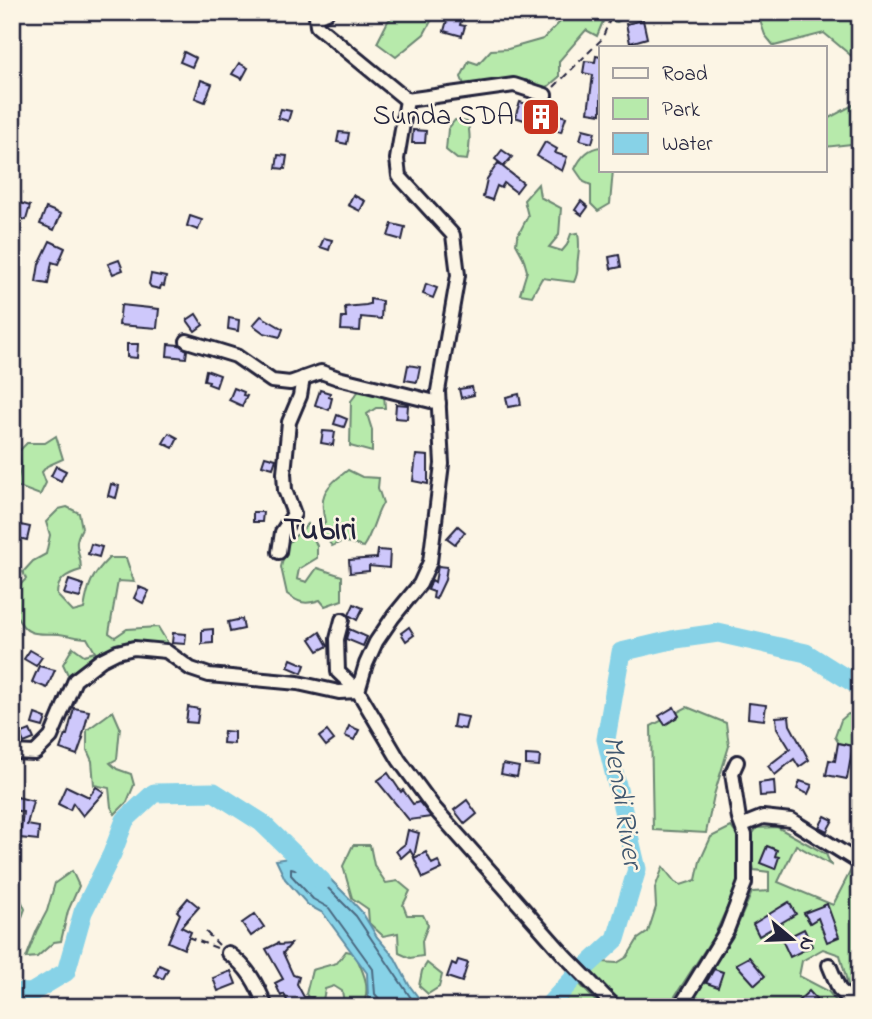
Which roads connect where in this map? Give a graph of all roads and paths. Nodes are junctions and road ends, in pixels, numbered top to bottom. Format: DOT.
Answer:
graph roads {
  1 [pos="327,12"];
  2 [pos="608,12"];
  3 [pos="545,95"];
  4 [pos="407,100"];
  5 [pos="187,341"];
  6 [pos="303,378"];
  7 [pos="439,403"];
  8 [pos="279,552"];
  9 [pos="342,620"];
  10 [pos="358,691"];
  11 [pos="12,752"];
  12 [pos="737,762"];
  13 [pos="743,825"];
  14 [pos="860,863"];
  15 [pos="206,932"];
  16 [pos="188,937"];
  17 [pos="228,953"];
  18 [pos="829,965"];
  19 [pos="266,1007"];
  20 [pos="615,1007"];
  21 [pos="680,1007"];
  22 [pos="857,1007"];
  1 -- 4 [label="street"];
  2 -- 3 [label="path"];
  3 -- 4 [label="street"];
  4 -- 7 [label="street"];
  5 -- 6 [label="street"];
  6 -- 7 [label="street"];
  6 -- 8 [label="street"];
  7 -- 10 [label="street"];
  9 -- 10 [label="street"];
  10 -- 11 [label="street"];
  10 -- 20 [label="street"];
  12 -- 13 [label="street"];
  13 -- 14 [label="street"];
  13 -- 21 [label="street"];
  15 -- 17 [label="path"];
  16 -- 17 [label="path"];
  17 -- 19 [label="street"];
  18 -- 22 [label="street"];
}
